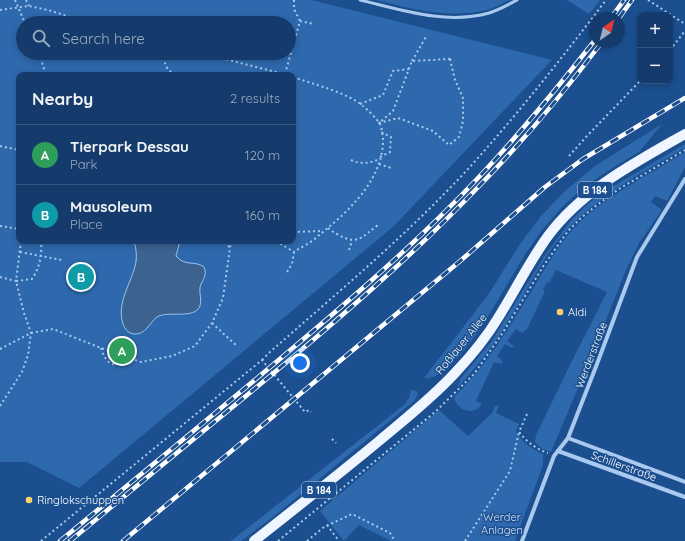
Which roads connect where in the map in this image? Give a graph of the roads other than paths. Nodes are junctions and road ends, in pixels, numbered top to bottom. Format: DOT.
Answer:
graph roads {
  1 [pos="360,0"];
  2 [pos="517,0"];
  3 [pos="685,134"];
  4 [pos="685,179"];
  5 [pos="568,438"];
  6 [pos="558,451"];
  7 [pos="685,482"];
  8 [pos="685,497"];
  9 [pos="254,541"];
  10 [pos="522,541"];
  1 -- 2 [label="lane"];
  3 -- 9 [label="main road, Roßlauer Allee / B 184"];
  4 -- 5 [label="street, Werderstraße"];
  5 -- 6 [label="street, Werderstraße"];
  5 -- 7 [label="street, Schillerstraße"];
  6 -- 8 [label="street, Schillerstraße"];
  6 -- 10 [label="street, Werderstraße"];
}
